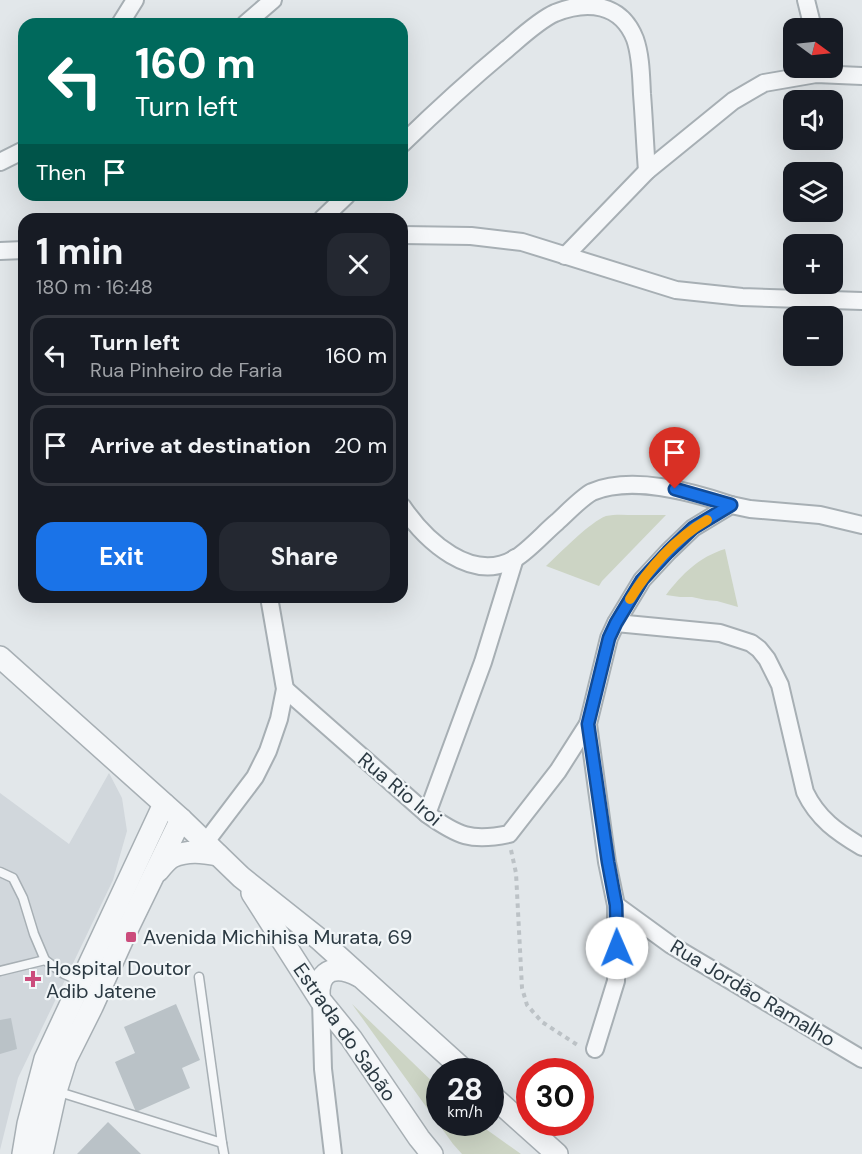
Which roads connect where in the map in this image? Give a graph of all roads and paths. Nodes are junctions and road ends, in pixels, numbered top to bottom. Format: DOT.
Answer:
graph roads {
  1 [pos="135,0"];
  2 [pos="273,0"];
  3 [pos="806,0"];
  4 [pos="124,18"];
  5 [pos="252,18"];
  6 [pos="810,18"];
  7 [pos="843,73"];
  8 [pos="862,75"];
  9 [pos="786,78"];
  10 [pos="408,139"];
  11 [pos="18,153"];
  12 [pos="0,162"];
  13 [pos="647,171"];
  14 [pos="341,201"];
  15 [pos="328,213"];
  16 [pos="408,235"];
  17 [pos="18,250"];
  18 [pos="0,251"];
  19 [pos="565,256"];
  20 [pos="862,301"];
  21 [pos="731,505"];
  22 [pos="408,515"];
  23 [pos="862,525"];
  24 [pos="515,558"];
  25 [pos="270,603"];
  26 [pos="616,623"];
  27 [pos="0,657"];
  28 [pos="285,689"];
  29 [pos="588,724"];
  30 [pos="164,804"];
  31 [pos="427,814"];
  32 [pos="181,819"];
  33 [pos="509,834"];
  34 [pos="862,848"];
  35 [pos="212,849"];
  36 [pos="0,872"];
  37 [pos="153,876"];
  38 [pos="242,877"];
  39 [pos="616,905"];
  40 [pos="45,960"];
  41 [pos="0,971"];
  42 [pos="199,977"];
  43 [pos="362,978"];
  44 [pos="81,982"];
  45 [pos="320,998"];
  46 [pos="596,1049"];
  47 [pos="451,1058"];
  48 [pos="862,1059"];
  49 [pos="56,1091"];
  50 [pos="504,1107"];
  51 [pos="222,1143"];
  52 [pos="23,1154"];
  53 [pos="42,1154"];
  54 [pos="224,1154"];
  55 [pos="333,1154"];
  56 [pos="432,1154"];
  57 [pos="557,1154"];
  1 -- 4 [label="street"];
  2 -- 5 [label="street"];
  3 -- 6 [label="street"];
  7 -- 8 [label="street"];
  9 -- 13 [label="street"];
  10 -- 13 [label="street"];
  11 -- 12 [label="street"];
  13 -- 19 [label="street"];
  14 -- 15 [label="street"];
  16 -- 19 [label="street"];
  17 -- 18 [label="street"];
  19 -- 20 [label="street"];
  21 -- 23 [label="street"];
  21 -- 24 [label="street"];
  21 -- 26 [label="street"];
  22 -- 24 [label="street"];
  24 -- 31 [label="street"];
  25 -- 28 [label="street"];
  26 -- 29 [label="street"];
  26 -- 34 [label="street"];
  27 -- 30 [label="street, Estrada do Sabão"];
  28 -- 31 [label="street, Rua Rio Iroi"];
  28 -- 35 [label="street"];
  29 -- 33 [label="street"];
  29 -- 39 [label="street"];
  30 -- 32 [label="street, Estrada do Sabão"];
  30 -- 44 [label="street"];
  31 -- 33 [label="street, Rua Rio Iroi"];
  32 -- 35 [label="street, Estrada do Sabão"];
  32 -- 37 [label="street"];
  33 -- 46 [label="path"];
  35 -- 37 [label="street"];
  35 -- 38 [label="street, Estrada do Sabão"];
  36 -- 40 [label="lane"];
  37 -- 49 [label="street"];
  38 -- 43 [label="street, Estrada do Sabão"];
  38 -- 45 [label="street, Estrada do Sabão"];
  39 -- 46 [label="street"];
  39 -- 48 [label="street, Rua Jordão Ramalho"];
  40 -- 41 [label="lane"];
  40 -- 44 [label="lane"];
  42 -- 51 [label="lane"];
  43 -- 45 [label="street"];
  43 -- 47 [label="street, Estrada do Sabão"];
  44 -- 52 [label="street"];
  45 -- 55 [label="street"];
  45 -- 56 [label="street, Estrada do Sabão"];
  49 -- 51 [label="lane"];
  49 -- 53 [label="street"];
  50 -- 57 [label="street"];
  51 -- 54 [label="lane"];
}
